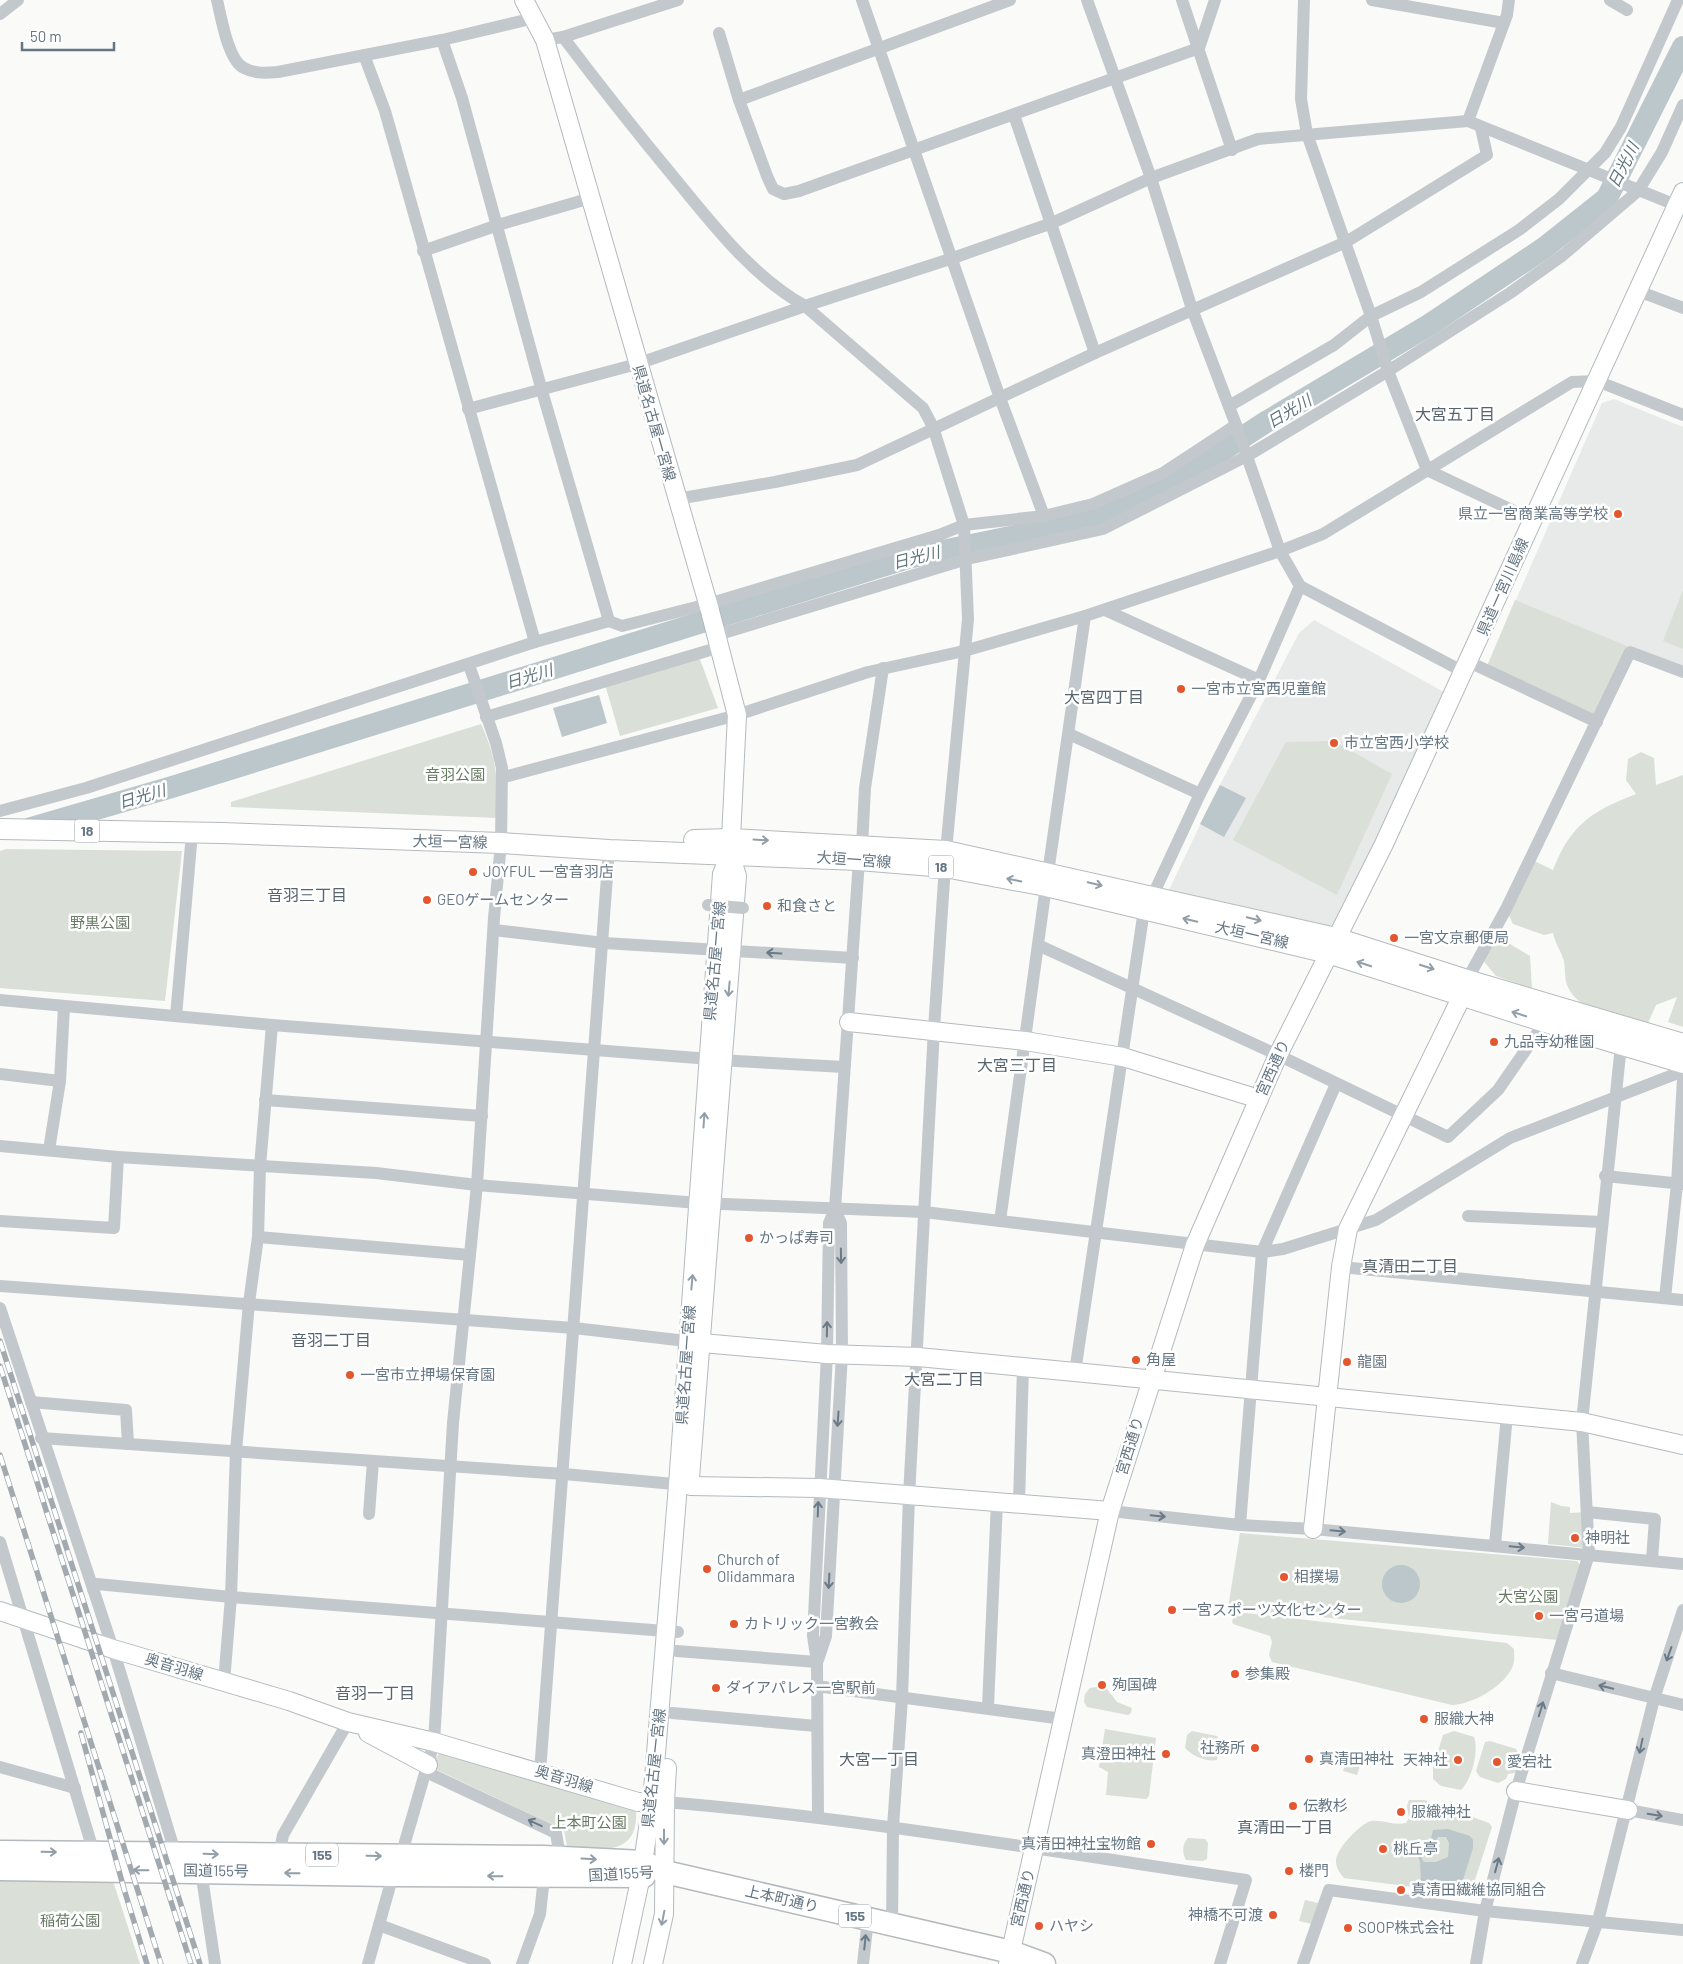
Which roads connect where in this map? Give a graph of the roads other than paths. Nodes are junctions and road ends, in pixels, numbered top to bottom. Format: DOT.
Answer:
graph roads {
  1 [pos="18,0"];
  2 [pos="217,0"];
  3 [pos="524,0"];
  4 [pos="678,0"];
  5 [pos="862,0"];
  6 [pos="1010,0"];
  7 [pos="1088,0"];
  8 [pos="1182,0"];
  9 [pos="1215,0"];
  10 [pos="1304,0"];
  11 [pos="1372,0"];
  12 [pos="1509,0"];
  13 [pos="1610,0"];
  14 [pos="1678,0"];
  15 [pos="641,6"];
  16 [pos="1627,10"];
  17 [pos="0,14"];
  18 [pos="534,18"];
  19 [pos="1504,23"];
  20 [pos="719,34"];
  21 [pos="563,37"];
  22 [pos="442,40"];
  23 [pos="545,40"];
  24 [pos="879,48"];
  25 [pos="1199,48"];
  26 [pos="364,56"];
  27 [pos="1114,80"];
  28 [pos="739,100"];
  29 [pos="1683,105"];
  30 [pos="1014,115"];
  31 [pos="1468,121"];
  32 [pos="1481,128"];
  33 [pos="1307,134"];
  34 [pos="914,150"];
  35 [pos="1232,150"];
  36 [pos="1589,172"];
  37 [pos="1151,178"];
  38 [pos="1634,190"];
  39 [pos="591,198"];
  40 [pos="1681,202"];
  41 [pos="1052,224"];
  42 [pos="498,225"];
  43 [pos="1346,242"];
  44 [pos="423,251"];
  45 [pos="953,258"];
  46 [pos="1638,291"];
  47 [pos="805,306"];
  48 [pos="1683,308"];
  49 [pos="1192,309"];
  50 [pos="1371,316"];
  51 [pos="1095,353"];
  52 [pos="637,364"];
  53 [pos="1387,369"];
  54 [pos="1597,381"];
  55 [pos="542,391"];
  56 [pos="1000,398"];
  57 [pos="1229,406"];
  58 [pos="468,409"];
  59 [pos="1683,415"];
  60 [pos="933,427"];
  61 [pos="1237,427"];
  62 [pos="1246,454"];
  63 [pos="1428,470"];
  64 [pos="677,499"];
  65 [pos="1044,516"];
  66 [pos="1533,520"];
  67 [pos="964,527"];
  68 [pos="1280,552"];
  69 [pos="966,556"];
  70 [pos="1300,586"];
  71 [pos="709,605"];
  72 [pos="1105,610"];
  73 [pos="1085,616"];
  74 [pos="609,621"];
  75 [pos="718,639"];
  76 [pos="536,642"];
  77 [pos="964,651"];
  78 [pos="469,665"];
  79 [pos="1466,667"];
  80 [pos="883,668"];
  81 [pos="1683,672"];
  82 [pos="1259,680"];
  83 [pos="486,715"];
  84 [pos="737,715"];
  85 [pos="1597,722"];
  86 [pos="1069,734"];
  87 [pos="504,778"];
  88 [pos="1200,794"];
  89 [pos="0,812"];
  90 [pos="0,817"];
  91 [pos="0,830"];
  92 [pos="183,832"];
  93 [pos="501,838"];
  94 [pos="731,846"];
  95 [pos="609,850"];
  96 [pos="861,853"];
  97 [pos="946,859"];
  98 [pos="1047,879"];
  99 [pos="1148,903"];
  100 [pos="708,905"];
  101 [pos="743,908"];
  102 [pos="494,930"];
  103 [pos="604,943"];
  104 [pos="1038,945"];
  105 [pos="1332,945"];
  106 [pos="724,951"];
  107 [pos="853,958"];
  108 [pos="1133,988"];
  109 [pos="1465,988"];
  110 [pos="0,1000"];
  111 [pos="64,1007"];
  112 [pos="176,1016"];
  113 [pos="849,1022"];
  114 [pos="1545,1022"];
  115 [pos="272,1025"];
  116 [pos="934,1029"];
  117 [pos="487,1040"];
  118 [pos="1025,1040"];
  119 [pos="1683,1044"];
  120 [pos="1621,1045"];
  121 [pos="595,1050"];
  122 [pos="1278,1055"];
  123 [pos="1123,1057"];
  124 [pos="715,1059"];
  125 [pos="1683,1063"];
  126 [pos="844,1067"];
  127 [pos="1683,1071"];
  128 [pos="0,1074"];
  129 [pos="1683,1079"];
  130 [pos="60,1081"];
  131 [pos="1336,1084"];
  132 [pos="1614,1097"];
  133 [pos="1259,1099"];
  134 [pos="265,1100"];
  135 [pos="482,1116"];
  136 [pos="1402,1116"];
  137 [pos="0,1146"];
  138 [pos="48,1150"];
  139 [pos="118,1157"];
  140 [pos="260,1166"];
  141 [pos="1606,1176"];
  142 [pos="1680,1184"];
  143 [pos="477,1185"];
  144 [pos="582,1193"];
  145 [pos="705,1203"];
  146 [pos="835,1209"];
  147 [pos="924,1212"];
  148 [pos="1468,1216"];
  149 [pos="0,1220"];
  150 [pos="1000,1221"];
  151 [pos="1602,1222"];
  152 [pos="1348,1230"];
  153 [pos="1097,1233"];
  154 [pos="258,1237"];
  155 [pos="1195,1244"];
  156 [pos="1262,1252"];
  157 [pos="470,1255"];
  158 [pos="1341,1267"];
  159 [pos="0,1286"];
  160 [pos="1595,1292"];
  161 [pos="1665,1298"];
  162 [pos="1683,1300"];
  163 [pos="249,1303"];
  164 [pos="0,1308"];
  165 [pos="462,1320"];
  166 [pos="574,1328"];
  167 [pos="695,1342"];
  168 [pos="835,1354"];
  169 [pos="918,1358"];
  170 [pos="1023,1367"];
  171 [pos="1075,1372"];
  172 [pos="1151,1378"];
  173 [pos="1251,1389"];
  174 [pos="1327,1397"];
  175 [pos="31,1402"];
  176 [pos="1507,1414"];
  177 [pos="1582,1422"];
  178 [pos="41,1438"];
  179 [pos="128,1444"];
  180 [pos="1683,1446"];
  181 [pos="236,1451"];
  182 [pos="373,1461"];
  183 [pos="450,1467"];
  184 [pos="564,1474"];
  185 [pos="684,1485"];
  186 [pos="826,1489"];
  187 [pos="909,1496"];
  188 [pos="997,1501"];
  189 [pos="1019,1502"];
  190 [pos="1110,1511"];
  191 [pos="1586,1512"];
  192 [pos="369,1514"];
  193 [pos="1240,1525"];
  194 [pos="1313,1528"];
  195 [pos="0,1542"];
  196 [pos="1495,1545"];
  197 [pos="1589,1554"];
  198 [pos="1652,1560"];
  199 [pos="1683,1564"];
  200 [pos="93,1589"];
  201 [pos="230,1597"];
  202 [pos="1683,1610"];
  203 [pos="0,1611"];
  204 [pos="443,1614"];
  205 [pos="23,1617"];
  206 [pos="551,1622"];
  207 [pos="1681,1623"];
  208 [pos="672,1631"];
  209 [pos="113,1649"];
  210 [pos="677,1651"];
  211 [pos="817,1662"];
  212 [pos="1552,1673"];
  213 [pos="224,1682"];
  214 [pos="816,1686"];
  215 [pos="902,1698"];
  216 [pos="1654,1699"];
  217 [pos="1683,1705"];
  218 [pos="988,1707"];
  219 [pos="672,1713"];
  220 [pos="1063,1719"];
  221 [pos="348,1722"];
  222 [pos="816,1726"];
  223 [pos="434,1742"];
  224 [pos="0,1767"];
  225 [pos="426,1769"];
  226 [pos="540,1772"];
  227 [pos="75,1788"];
  228 [pos="1516,1791"];
  229 [pos="658,1802"];
  230 [pos="1628,1810"];
  231 [pos="818,1817"];
  232 [pos="1683,1820"];
  233 [pos="893,1827"];
  234 [pos="1034,1848"];
  235 [pos="0,1852"];
  236 [pos="175,1852"];
  237 [pos="94,1853"];
  238 [pos="279,1855"];
  239 [pos="560,1857"];
  240 [pos="397,1866"];
  241 [pos="0,1869"];
  242 [pos="642,1869"];
  243 [pos="201,1871"];
  244 [pos="665,1872"];
  245 [pos="544,1877"];
  246 [pos="1485,1911"];
  247 [pos="868,1919"];
  248 [pos="1598,1922"];
  249 [pos="379,1925"];
  250 [pos="892,1925"];
  251 [pos="1683,1930"];
  252 [pos="1010,1958"];
  253 [pos="215,1964"];
  254 [pos="368,1964"];
  255 [pos="485,1964"];
  256 [pos="522,1964"];
  257 [pos="622,1964"];
  258 [pos="653,1964"];
  259 [pos="863,1964"];
  260 [pos="1044,1964"];
  261 [pos="1220,1964"];
  262 [pos="1303,1964"];
  263 [pos="1476,1964"];
  264 [pos="1582,1964"];
  1 -- 17 [label="street"];
  2 -- 26 [label="street"];
  3 -- 18 [label="street, 県道名古屋一宮線"];
  4 -- 15 [label="street"];
  5 -- 24 [label="street"];
  6 -- 24 [label="street"];
  7 -- 27 [label="street"];
  8 -- 25 [label="street"];
  9 -- 25 [label="street"];
  10 -- 33 [label="street"];
  11 -- 19 [label="street"];
  12 -- 19 [label="street"];
  13 -- 16 [label="street"];
  14 -- 36 [label="street"];
  15 -- 21 [label="street"];
  18 -- 22 [label="street"];
  18 -- 23 [label="street, 県道名古屋一宮線"];
  19 -- 31 [label="street"];
  20 -- 28 [label="street"];
  21 -- 23 [label="street"];
  21 -- 47 [label="street"];
  22 -- 26 [label="street"];
  22 -- 42 [label="street"];
  23 -- 39 [label="street, 県道名古屋一宮線"];
  24 -- 28 [label="street"];
  24 -- 34 [label="street"];
  25 -- 27 [label="street"];
  25 -- 35 [label="street"];
  26 -- 44 [label="street"];
  27 -- 30 [label="street"];
  27 -- 37 [label="street"];
  28 -- 34 [label="street"];
  29 -- 38 [label="street"];
  30 -- 34 [label="street"];
  30 -- 41 [label="street"];
  31 -- 32 [label="street"];
  31 -- 33 [label="street"];
  32 -- 36 [label="street"];
  32 -- 43 [label="street"];
  33 -- 35 [label="street"];
  33 -- 43 [label="street"];
  34 -- 45 [label="street"];
  35 -- 37 [label="street"];
  36 -- 38 [label="street"];
  36 -- 50 [label="street"];
  37 -- 41 [label="street"];
  37 -- 49 [label="street"];
  38 -- 40 [label="street"];
  38 -- 53 [label="street"];
  39 -- 42 [label="street"];
  39 -- 52 [label="street, 県道名古屋一宮線"];
  40 -- 46 [label="street, 県道一宮川島線"];
  41 -- 45 [label="street"];
  41 -- 51 [label="street"];
  42 -- 44 [label="street"];
  42 -- 55 [label="street"];
  43 -- 49 [label="street"];
  43 -- 50 [label="street"];
  44 -- 58 [label="street"];
  45 -- 47 [label="street"];
  45 -- 56 [label="street"];
  46 -- 48 [label="street"];
  46 -- 54 [label="street, 県道一宮川島線"];
  47 -- 52 [label="street"];
  47 -- 60 [label="street"];
  49 -- 51 [label="street"];
  49 -- 57 [label="street"];
  50 -- 53 [label="street"];
  50 -- 57 [label="street"];
  51 -- 56 [label="street"];
  52 -- 55 [label="street"];
  52 -- 64 [label="street, 県道名古屋一宮線"];
  53 -- 62 [label="street"];
  53 -- 63 [label="street"];
  54 -- 59 [label="street"];
  54 -- 63 [label="street"];
  54 -- 66 [label="street, 県道一宮川島線"];
  55 -- 58 [label="street"];
  55 -- 74 [label="street"];
  56 -- 60 [label="street"];
  56 -- 65 [label="street"];
  57 -- 61 [label="street"];
  58 -- 76 [label="street"];
  60 -- 64 [label="street"];
  60 -- 67 [label="street"];
  61 -- 62 [label="street"];
  61 -- 65 [label="street"];
  62 -- 68 [label="street"];
  62 -- 69 [label="street"];
  63 -- 66 [label="street"];
  63 -- 68 [label="street"];
  64 -- 71 [label="street, 県道名古屋一宮線"];
  65 -- 67 [label="street"];
  66 -- 79 [label="street, 県道一宮川島線"];
  67 -- 69 [label="street"];
  67 -- 71 [label="street"];
  68 -- 70 [label="street"];
  68 -- 72 [label="street"];
  69 -- 75 [label="street"];
  69 -- 77 [label="street"];
  70 -- 79 [label="street"];
  70 -- 82 [label="street"];
  71 -- 74 [label="street"];
  71 -- 75 [label="street, 県道名古屋一宮線"];
  72 -- 73 [label="street"];
  72 -- 82 [label="street"];
  73 -- 77 [label="street"];
  73 -- 86 [label="street"];
  74 -- 76 [label="street"];
  75 -- 83 [label="street"];
  75 -- 84 [label="street, 県道名古屋一宮線"];
  76 -- 78 [label="street"];
  77 -- 80 [label="street"];
  77 -- 97 [label="street"];
  78 -- 83 [label="street"];
  78 -- 89 [label="street"];
  79 -- 85 [label="street"];
  79 -- 105 [label="street, 県道一宮川島線"];
  80 -- 84 [label="street"];
  80 -- 96 [label="street"];
  81 -- 85 [label="street"];
  82 -- 88 [label="street"];
  83 -- 87 [label="street"];
  84 -- 87 [label="street"];
  84 -- 94 [label="street, 県道名古屋一宮線"];
  85 -- 109 [label="street"];
  86 -- 88 [label="street"];
  86 -- 98 [label="street"];
  87 -- 93 [label="street"];
  88 -- 99 [label="street"];
  90 -- 93 [label="main road, 大垣一宮線 / 18"];
  91 -- 92 [label="main road, 大垣一宮線 / 18"];
  92 -- 93 [label="main road, 大垣一宮線 / 18"];
  92 -- 112 [label="street"];
  93 -- 94 [label="main road, 大垣一宮線 / 18"];
  93 -- 95 [label="main road, 大垣一宮線 / 18"];
  93 -- 102 [label="street"];
  94 -- 95 [label="main road, 大垣一宮線 / 18"];
  94 -- 96 [label="main road, 大垣一宮線 / 18"];
  94 -- 106 [label="street, 県道名古屋一宮線"];
  95 -- 103 [label="street"];
  96 -- 97 [label="main road, 大垣一宮線 / 18"];
  96 -- 107 [label="street"];
  97 -- 98 [label="main road, 大垣一宮線 / 18"];
  97 -- 116 [label="street"];
  98 -- 99 [label="main road, 大垣一宮線 / 18"];
  98 -- 104 [label="street"];
  99 -- 105 [label="main road, 大垣一宮線 / 18"];
  99 -- 108 [label="street"];
  100 -- 101 [label="street, bridge"];
  102 -- 103 [label="street"];
  102 -- 117 [label="street"];
  103 -- 106 [label="street"];
  103 -- 121 [label="street"];
  104 -- 108 [label="street"];
  104 -- 118 [label="street"];
  105 -- 109 [label="main road, 大垣一宮線 / 18"];
  105 -- 122 [label="street, 宮西通り"];
  107 -- 106 [label="street, one-way"];
  106 -- 124 [label="street, 県道名古屋一宮線"];
  107 -- 113 [label="street"];
  108 -- 122 [label="street"];
  108 -- 123 [label="street"];
  114 -- 109 [label="main road, 大垣一宮線 / 18, one-way"];
  109 -- 119 [label="main road, 大垣一宮線 / 18"];
  109 -- 136 [label="street"];
  110 -- 111 [label="street"];
  111 -- 112 [label="street"];
  111 -- 130 [label="street"];
  112 -- 115 [label="street"];
  113 -- 116 [label="street"];
  113 -- 126 [label="street"];
  114 -- 120 [label="main road, 大垣一宮線 / 18"];
  114 -- 136 [label="street"];
  115 -- 117 [label="street"];
  115 -- 134 [label="street"];
  116 -- 118 [label="street"];
  116 -- 147 [label="street"];
  117 -- 121 [label="street"];
  117 -- 135 [label="street"];
  118 -- 123 [label="street"];
  118 -- 150 [label="street"];
  120 -- 125 [label="main road, 大垣一宮線 / 18"];
  120 -- 132 [label="street"];
  121 -- 124 [label="street"];
  121 -- 144 [label="street"];
  122 -- 131 [label="street"];
  122 -- 133 [label="street, 宮西通り"];
  123 -- 133 [label="street"];
  123 -- 153 [label="street"];
  124 -- 126 [label="street"];
  124 -- 145 [label="street, 県道名古屋一宮線"];
  126 -- 146 [label="street"];
  127 -- 132 [label="street"];
  128 -- 130 [label="street"];
  129 -- 142 [label="street"];
  130 -- 138 [label="street"];
  131 -- 136 [label="street"];
  131 -- 156 [label="street"];
  132 -- 141 [label="street"];
  132 -- 152 [label="street"];
  133 -- 155 [label="street, 宮西通り"];
  134 -- 135 [label="street"];
  134 -- 140 [label="street"];
  135 -- 143 [label="street"];
  136 -- 152 [label="street"];
  137 -- 138 [label="street"];
  138 -- 139 [label="street"];
  139 -- 140 [label="street"];
  139 -- 149 [label="street"];
  140 -- 143 [label="street"];
  140 -- 154 [label="street"];
  141 -- 142 [label="street"];
  141 -- 151 [label="street"];
  142 -- 161 [label="street"];
  143 -- 144 [label="street"];
  143 -- 157 [label="street"];
  144 -- 145 [label="street"];
  144 -- 166 [label="street"];
  145 -- 146 [label="street"];
  145 -- 167 [label="street, 県道名古屋一宮線"];
  146 -- 147 [label="street"];
  146 -- 168 [label="street"];
  147 -- 150 [label="street"];
  147 -- 169 [label="street"];
  148 -- 151 [label="street"];
  150 -- 153 [label="street"];
  151 -- 160 [label="street"];
  152 -- 156 [label="street"];
  152 -- 158 [label="street"];
  153 -- 155 [label="street"];
  153 -- 171 [label="street"];
  154 -- 157 [label="street"];
  154 -- 163 [label="street"];
  155 -- 156 [label="street"];
  155 -- 172 [label="street, 宮西通り"];
  156 -- 173 [label="street"];
  157 -- 165 [label="street"];
  158 -- 160 [label="street"];
  158 -- 174 [label="street"];
  159 -- 163 [label="street"];
  160 -- 161 [label="street"];
  160 -- 177 [label="street"];
  161 -- 162 [label="street"];
  163 -- 165 [label="street"];
  163 -- 181 [label="street"];
  164 -- 175 [label="street"];
  165 -- 166 [label="street"];
  165 -- 183 [label="street"];
  166 -- 167 [label="street"];
  166 -- 184 [label="street"];
  167 -- 168 [label="street"];
  167 -- 185 [label="street, 県道名古屋一宮線"];
  168 -- 169 [label="street"];
  168 -- 186 [label="street"];
  169 -- 170 [label="street"];
  169 -- 187 [label="street"];
  170 -- 171 [label="street"];
  170 -- 189 [label="street"];
  171 -- 172 [label="street"];
  172 -- 173 [label="street"];
  172 -- 190 [label="street, 宮西通り"];
  173 -- 174 [label="street"];
  173 -- 193 [label="street"];
  174 -- 176 [label="street"];
  174 -- 194 [label="street"];
  175 -- 178 [label="street"];
  175 -- 179 [label="street"];
  176 -- 177 [label="street"];
  176 -- 196 [label="street"];
  177 -- 180 [label="street"];
  177 -- 191 [label="street"];
  178 -- 179 [label="street"];
  178 -- 200 [label="street"];
  179 -- 181 [label="street"];
  181 -- 182 [label="street"];
  181 -- 201 [label="street"];
  182 -- 183 [label="street"];
  182 -- 192 [label="street"];
  183 -- 184 [label="street"];
  183 -- 204 [label="street"];
  184 -- 185 [label="street"];
  184 -- 206 [label="street"];
  185 -- 186 [label="street"];
  185 -- 208 [label="street, 県道名古屋一宮線"];
  186 -- 187 [label="street"];
  186 -- 211 [label="street"];
  187 -- 188 [label="street"];
  187 -- 215 [label="street"];
  188 -- 189 [label="street"];
  188 -- 218 [label="street"];
  189 -- 190 [label="street"];
  190 -- 193 [label="street, one-way"];
  190 -- 220 [label="street, 宮西通り"];
  191 -- 197 [label="street"];
  191 -- 198 [label="street"];
  193 -- 194 [label="street"];
  194 -- 196 [label="street, one-way"];
  195 -- 205 [label="street"];
  196 -- 197 [label="street, one-way"];
  197 -- 198 [label="street"];
  197 -- 212 [label="street"];
  198 -- 199 [label="street"];
  200 -- 201 [label="street"];
  200 -- 209 [label="street"];
  201 -- 204 [label="street"];
  201 -- 213 [label="street"];
  202 -- 207 [label="street"];
  203 -- 205 [label="street, 奥音羽線"];
  204 -- 206 [label="street"];
  204 -- 223 [label="street"];
  205 -- 209 [label="street, 奥音羽線"];
  205 -- 227 [label="street"];
  206 -- 208 [label="street"];
  206 -- 226 [label="street"];
  207 -- 216 [label="street, one-way"];
  208 -- 210 [label="street, 県道名古屋一宮線"];
  208 -- 229 [label="street, 県道名古屋一宮線"];
  209 -- 213 [label="street, 奥音羽線"];
  209 -- 236 [label="street"];
  210 -- 211 [label="street"];
  210 -- 219 [label="street, 県道名古屋一宮線"];
  211 -- 214 [label="street"];
  216 -- 212 [label="street, one-way"];
  228 -- 212 [label="street, one-way"];
  213 -- 221 [label="street, 奥音羽線"];
  214 -- 215 [label="street"];
  214 -- 222 [label="street"];
  215 -- 218 [label="street"];
  215 -- 233 [label="street"];
  216 -- 217 [label="street"];
  216 -- 230 [label="street, one-way"];
  218 -- 220 [label="street"];
  219 -- 222 [label="street"];
  219 -- 229 [label="street, 県道名古屋一宮線"];
  220 -- 234 [label="street, 宮西通り"];
  221 -- 223 [label="street, 奥音羽線"];
  221 -- 225 [label="street, 奥音羽線"];
  221 -- 238 [label="street"];
  222 -- 231 [label="street"];
  223 -- 225 [label="street"];
  223 -- 226 [label="street, 奥音羽線"];
  224 -- 227 [label="street"];
  239 -- 225 [label="street, one-way"];
  225 -- 240 [label="street"];
  226 -- 229 [label="street, 奥音羽線"];
  227 -- 237 [label="street"];
  228 -- 230 [label="street"];
  246 -- 228 [label="street, one-way"];
  229 -- 231 [label="street"];
  229 -- 242 [label="street, 県道名古屋一宮線"];
  229 -- 244 [label="street, 県道名古屋一宮線, one-way"];
  230 -- 232 [label="street, one-way"];
  230 -- 248 [label="street"];
  231 -- 233 [label="street"];
  233 -- 234 [label="street"];
  233 -- 250 [label="street"];
  234 -- 252 [label="street, 宮西通り"];
  234 -- 261 [label="street"];
  235 -- 237 [label="highway, 国道155号 / 155, one-way"];
  236 -- 237 [label="highway, 国道155号 / 155"];
  236 -- 238 [label="highway, 国道155号 / 155, one-way"];
  238 -- 240 [label="highway, 国道155号 / 155, one-way"];
  239 -- 240 [label="highway, 国道155号 / 155"];
  239 -- 242 [label="highway, 国道155号 / 155, one-way"];
  240 -- 243 [label="highway, 国道155号 / 155, one-way"];
  245 -- 240 [label="highway, 国道155号 / 155, one-way"];
  240 -- 249 [label="street"];
  243 -- 241 [label="highway, 国道155号 / 155, one-way"];
  242 -- 244 [label="highway, 国道155号 / 155"];
  242 -- 245 [label="highway, 国道155号 / 155"];
  242 -- 257 [label="street, 県道名古屋一宮線"];
  243 -- 253 [label="street"];
  244 -- 247 [label="highway, 上本町通り / 155"];
  244 -- 258 [label="street, 県道名古屋一宮線, one-way"];
  245 -- 256 [label="street"];
  246 -- 248 [label="street"];
  246 -- 262 [label="street"];
  246 -- 263 [label="street"];
  247 -- 250 [label="highway, 上本町通り / 155"];
  259 -- 247 [label="street, one-way"];
  248 -- 251 [label="street"];
  248 -- 264 [label="street"];
  249 -- 254 [label="street"];
  249 -- 255 [label="street"];
  250 -- 252 [label="highway, 上本町通り / 155"];
  252 -- 260 [label="highway, 上本町通り / 155"];
}
